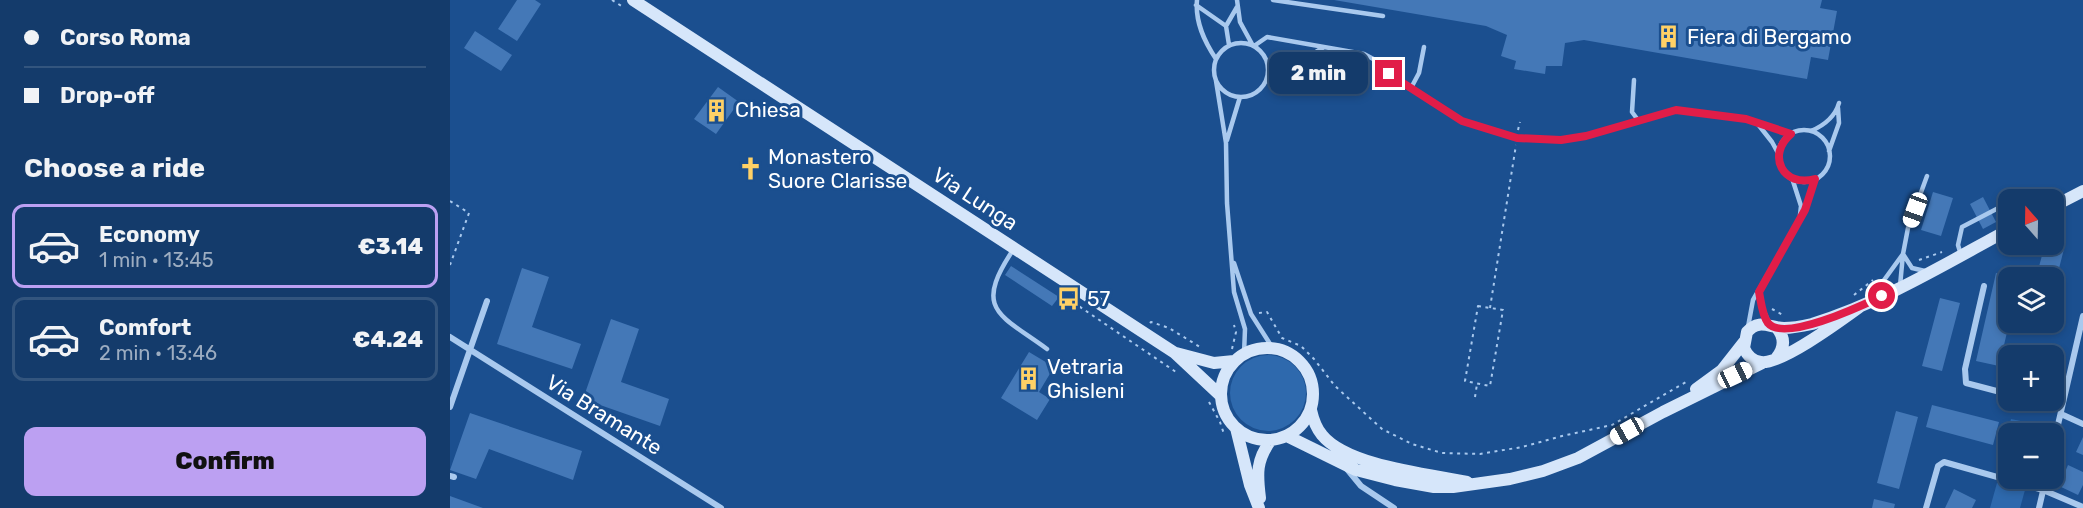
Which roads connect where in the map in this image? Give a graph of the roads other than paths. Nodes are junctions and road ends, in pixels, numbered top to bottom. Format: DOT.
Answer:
graph roads {
  1 [pos="633,0"];
  2 [pos="1236,0"];
  3 [pos="1273,0"];
  4 [pos="1196,3"];
  5 [pos="1237,7"];
  6 [pos="1383,16"];
  7 [pos="1226,26"];
  8 [pos="1229,45"];
  9 [pos="1253,45"];
  10 [pos="1326,46"];
  11 [pos="1424,47"];
  12 [pos="1216,59"];
  13 [pos="1634,80"];
  14 [pos="1216,81"];
  15 [pos="1266,81"];
  16 [pos="1411,88"];
  17 [pos="1240,97"];
  18 [pos="1638,120"];
  19 [pos="1756,121"];
  20 [pos="1811,131"];
  21 [pos="1791,134"];
  22 [pos="1226,143"];
  23 [pos="1830,151"];
  24 [pos="1779,153"];
  25 [pos="1927,176"];
  26 [pos="1792,178"];
  27 [pos="1815,179"];
  28 [pos="2083,190"];
  29 [pos="2064,200"];
  30 [pos="1998,208"];
  31 [pos="1800,218"];
  32 [pos="1998,235"];
  33 [pos="1014,248"];
  34 [pos="1231,253"];
  35 [pos="1903,254"];
  36 [pos="1961,255"];
  37 [pos="1930,272"];
  38 [pos="1984,286"];
  39 [pos="1900,288"];
  40 [pos="1759,292"];
  41 [pos="487,301"];
  42 [pos="1863,305"];
  43 [pos="2083,316"];
  44 [pos="1772,326"];
  45 [pos="450,337"];
  46 [pos="1745,337"];
  47 [pos="1272,347"];
  48 [pos="1047,349"];
  49 [pos="470,350"];
  50 [pos="1175,353"];
  51 [pos="1236,355"];
  52 [pos="1777,357"];
  53 [pos="1762,363"];
  54 [pos="1998,391"];
  55 [pos="1221,396"];
  56 [pos="2064,401"];
  57 [pos="450,407"];
  58 [pos="1311,410"];
  59 [pos="2064,411"];
  60 [pos="1663,412"];
  61 [pos="2083,424"];
  62 [pos="1236,428"];
  63 [pos="1287,436"];
  64 [pos="1271,440"];
  65 [pos="1343,464"];
  66 [pos="1370,475"];
  67 [pos="1474,483"];
  68 [pos="2043,490"];
  69 [pos="1371,493"];
  70 [pos="2083,507"];
  71 [pos="721,508"];
  72 [pos="1260,508"];
  73 [pos="1394,508"];
  74 [pos="1926,508"];
  75 [pos="2039,508"];
  1 -- 33 [label="street, Via Lunga"];
  2 -- 5 [label="lane"];
  3 -- 6 [label="lane"];
  4 -- 7 [label="lane"];
  4 -- 12 [label="lane"];
  5 -- 7 [label="lane"];
  5 -- 9 [label="lane"];
  7 -- 8 [label="lane"];
  8 -- 9 [label="lane"];
  8 -- 12 [label="lane"];
  9 -- 10 [label="lane"];
  9 -- 15 [label="lane"];
  10 -- 15 [label="lane"];
  10 -- 16 [label="lane"];
  11 -- 16 [label="lane"];
  12 -- 14 [label="lane"];
  13 -- 18 [label="lane"];
  14 -- 17 [label="lane"];
  14 -- 22 [label="lane"];
  15 -- 17 [label="lane"];
  16 -- 18 [label="lane"];
  17 -- 22 [label="lane"];
  18 -- 19 [label="lane"];
  19 -- 21 [label="lane"];
  19 -- 24 [label="lane"];
  20 -- 21 [label="lane"];
  20 -- 23 [label="lane"];
  20 -- 23 [label="lane"];
  21 -- 24 [label="lane"];
  22 -- 34 [label="lane"];
  23 -- 27 [label="lane"];
  24 -- 26 [label="lane"];
  25 -- 35 [label="lane"];
  26 -- 27 [label="lane"];
  26 -- 31 [label="lane"];
  27 -- 31 [label="lane"];
  28 -- 29 [label="street"];
  30 -- 36 [label="lane"];
  31 -- 40 [label="lane"];
  32 -- 36 [label="street"];
  33 -- 48 [label="lane"];
  33 -- 50 [label="street, Via Lunga"];
  34 -- 47 [label="lane"];
  34 -- 51 [label="lane"];
  35 -- 37 [label="lane"];
  35 -- 39 [label="lane"];
  35 -- 42 [label="lane"];
  36 -- 37 [label="street"];
  37 -- 39 [label="street"];
  38 -- 54 [label="street"];
  39 -- 42 [label="street"];
  40 -- 44 [label="lane"];
  40 -- 46 [label="lane"];
  41 -- 49 [label="street"];
  42 -- 44 [label="street"];
  42 -- 52 [label="street"];
  43 -- 56 [label="street"];
  44 -- 46 [label="street"];
  44 -- 52 [label="street"];
  45 -- 49 [label="street, Via Bramante"];
  46 -- 53 [label="street"];
  46 -- 60 [label="street"];
  47 -- 51 [label="street, Via Lunga"];
  47 -- 58 [label="street"];
  49 -- 57 [label="street"];
  49 -- 71 [label="street, Via Bramante"];
  50 -- 51 [label="street, Via Lunga"];
  50 -- 55 [label="street, Via Lunga"];
  51 -- 55 [label="street"];
  52 -- 53 [label="street"];
  53 -- 60 [label="street"];
  55 -- 62 [label="street, Via Lunga"];
  58 -- 63 [label="street"];
  58 -- 67 [label="street"];
  59 -- 61 [label="street"];
  60 -- 67 [label="street"];
  62 -- 64 [label="street"];
  62 -- 72 [label="street, Via Lunga"];
  63 -- 64 [label="street"];
  63 -- 65 [label="street"];
  64 -- 72 [label="street"];
  65 -- 66 [label="street"];
  65 -- 69 [label="street"];
  66 -- 67 [label="street"];
  66 -- 69 [label="street"];
  68 -- 70 [label="street"];
  68 -- 74 [label="street"];
  68 -- 75 [label="street"];
  69 -- 73 [label="street"];
}
